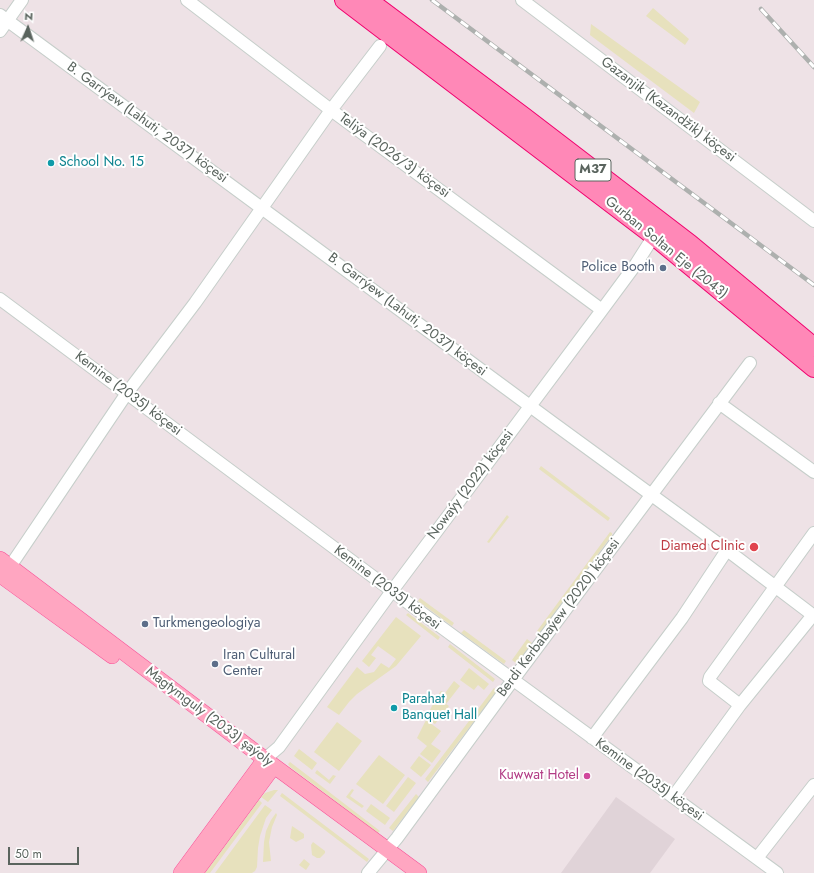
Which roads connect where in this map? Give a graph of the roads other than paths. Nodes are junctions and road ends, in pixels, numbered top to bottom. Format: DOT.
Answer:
graph roads {
  1 [pos="22,0"];
  2 [pos="187,0"];
  3 [pos="344,0"];
  4 [pos="368,0"];
  5 [pos="522,0"];
  6 [pos="4,18"];
  7 [pos="0,31"];
  8 [pos="380,46"];
  9 [pos="331,110"];
  10 [pos="262,207"];
  11 [pos="814,221"];
  12 [pos="658,230"];
  13 [pos="0,299"];
  14 [pos="602,310"];
  15 [pos="811,342"];
  16 [pos="750,363"];
  17 [pos="814,368"];
  18 [pos="127,394"];
  19 [pos="719,404"];
  20 [pos="530,406"];
  21 [pos="814,472"];
  22 [pos="651,495"];
  23 [pos="814,533"];
  24 [pos="727,550"];
  25 [pos="3,572"];
  26 [pos="775,587"];
  27 [pos="392,591"];
  28 [pos="814,616"];
  29 [pos="512,680"];
  30 [pos="740,705"];
  31 [pos="592,738"];
  32 [pos="266,766"];
  33 [pos="814,785"];
  34 [pos="673,797"];
  35 [pos="385,852"];
  36 [pos="758,858"];
  37 [pos="181,873"];
  38 [pos="195,873"];
  39 [pos="368,873"];
  40 [pos="405,873"];
  41 [pos="419,873"];
  42 [pos="777,873"];
  1 -- 6 [label="street"];
  2 -- 9 [label="street, Teliýa (2026/3) köçesi"];
  3 -- 12 [label="highway, Gurban Soltan Eje (2043) / M37"];
  4 -- 12 [label="highway, Gurban Soltan Eje (2043) / M37"];
  5 -- 11 [label="street, Gazanjik (Kazandžik) köçesi"];
  6 -- 7 [label="street"];
  6 -- 10 [label="street, B. Garrýew (Lahuti, 2037) köçesi"];
  8 -- 9 [label="street"];
  9 -- 10 [label="street"];
  9 -- 14 [label="street, Teliýa (2026/3) köçesi"];
  10 -- 18 [label="street"];
  10 -- 20 [label="street, B. Garrýew (Lahuti, 2037) köçesi"];
  12 -- 14 [label="street, Nowaýy (2022) köçesi"];
  12 -- 15 [label="highway, Gurban Soltan Eje (2043) / M37"];
  12 -- 17 [label="highway, Gurban Soltan Eje (2043) / M37"];
  13 -- 18 [label="street, Kemine (2035) köçesi"];
  14 -- 20 [label="street, Nowaýy (2022) köçesi"];
  16 -- 19 [label="street, Berdi Kerbabaýew (2020) köçesi"];
  18 -- 25 [label="street"];
  18 -- 27 [label="street, Kemine (2035) köçesi"];
  19 -- 21 [label="street"];
  19 -- 22 [label="street, Berdi Kerbabaýew (2020) köçesi"];
  20 -- 22 [label="street, B. Garrýew (Lahuti, 2037) köçesi"];
  20 -- 27 [label="street, Nowaýy (2022) köçesi"];
  22 -- 24 [label="street, B. Garrýew (Lahuti, 2037) köçesi"];
  22 -- 29 [label="street, Berdi Kerbabaýew (2020) köçesi"];
  23 -- 26 [label="street"];
  24 -- 26 [label="street, B. Garrýew (Lahuti, 2037) köçesi"];
  24 -- 31 [label="street"];
  25 -- 32 [label="main road, Magtymguly (2033) şaýoly"];
  26 -- 28 [label="street, B. Garrýew (Lahuti, 2037) köçesi"];
  26 -- 30 [label="street"];
  27 -- 29 [label="street, Kemine (2035) köçesi"];
  27 -- 32 [label="street, Nowaýy (2022) köçesi"];
  28 -- 30 [label="street"];
  29 -- 31 [label="street, Kemine (2035) köçesi"];
  29 -- 35 [label="street, Berdi Kerbabaýew (2020) köçesi"];
  30 -- 34 [label="street"];
  31 -- 34 [label="street, Kemine (2035) köçesi"];
  32 -- 35 [label="main road, Magtymguly (2033) şaýoly"];
  32 -- 37 [label="main road, Nowaýy (2022) köçesi"];
  32 -- 38 [label="main road, Nowaýy (2022) köçesi"];
  33 -- 36 [label="street"];
  34 -- 36 [label="street, Kemine (2035) köçesi"];
  35 -- 39 [label="street, Berdi Kerbabaýew (2020) köçesi"];
  35 -- 40 [label="main road, Magtymguly (2033) şaýoly"];
  35 -- 41 [label="main road, Magtymguly (2033) şaýoly"];
  36 -- 42 [label="street, Kemine (2035) köçesi"];
}
